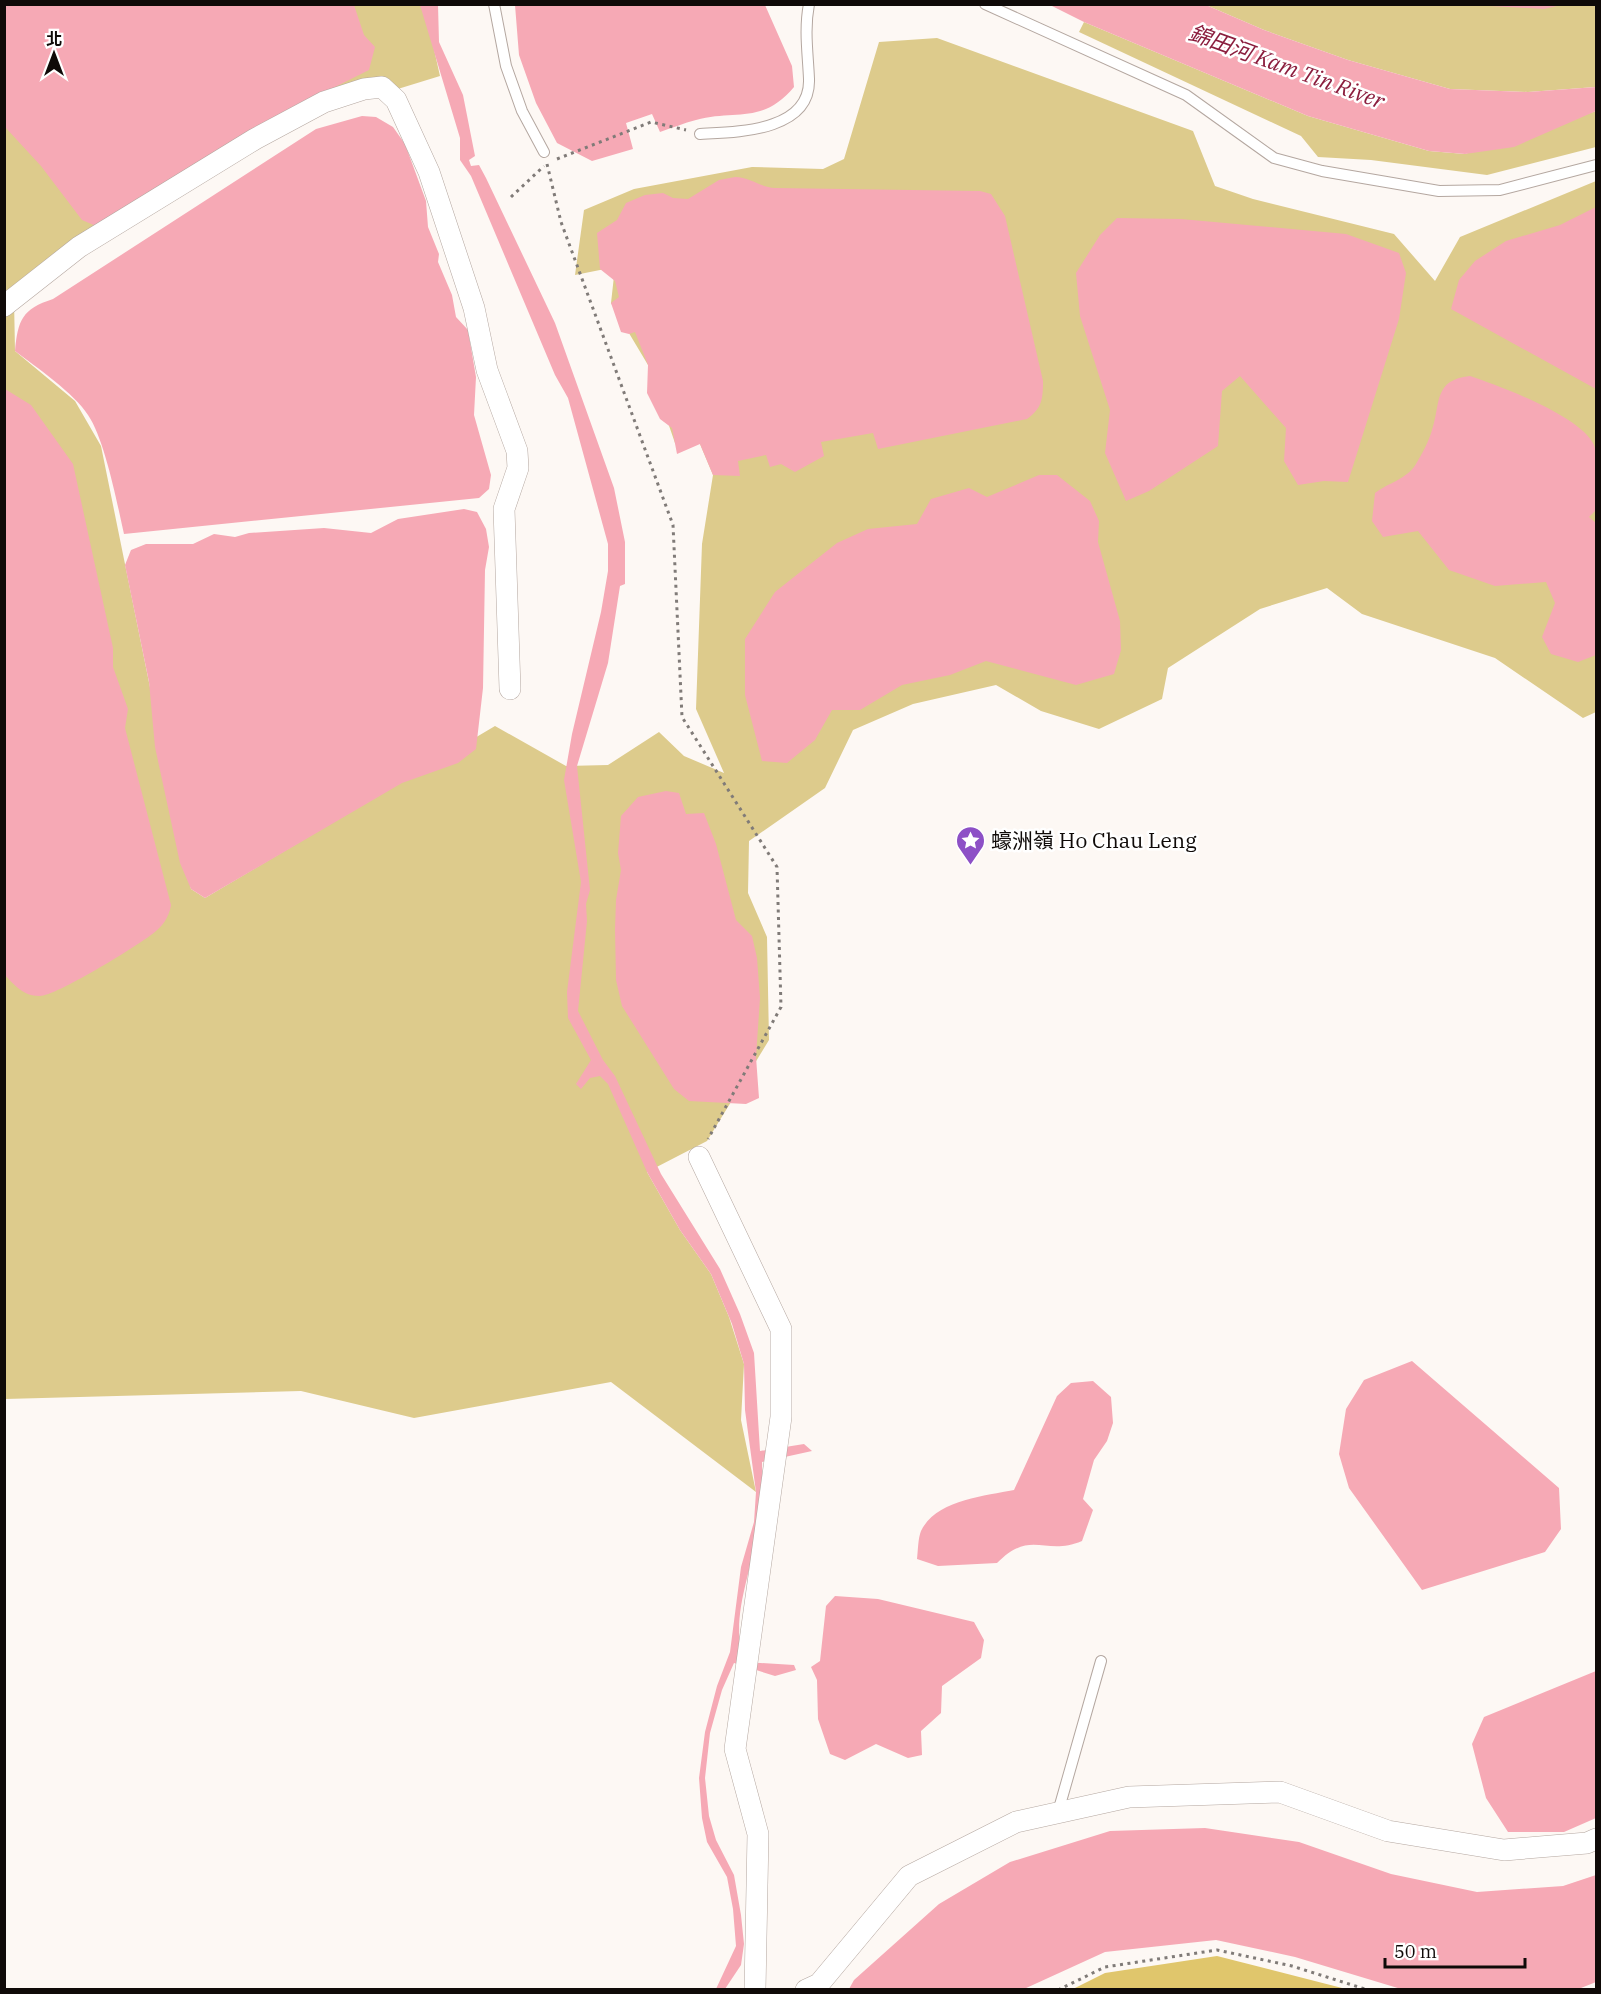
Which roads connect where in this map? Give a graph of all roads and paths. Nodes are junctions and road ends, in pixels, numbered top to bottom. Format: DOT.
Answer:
graph roads {
  1 [pos="494,4"];
  2 [pos="809,4"];
  3 [pos="985,4"];
  4 [pos="700,134"];
  5 [pos="544,152"];
  6 [pos="546,164"];
  7 [pos="1596,165"];
  8 [pos="511,197"];
  9 [pos="4,306"];
  10 [pos="510,689"];
  11 [pos="699,1157"];
  12 [pos="1101,1661"];
  13 [pos="1058,1812"];
  14 [pos="1596,1839"];
  15 [pos="813,1987"];
  16 [pos="755,1989"];
  17 [pos="1058,1989"];
  18 [pos="1368,1989"];
  1 -- 5 [label="lane"];
  2 -- 4 [label="lane"];
  3 -- 7 [label="lane"];
  4 -- 6 [label="path"];
  6 -- 8 [label="path"];
  6 -- 11 [label="path"];
  9 -- 10 [label="street"];
  11 -- 16 [label="street"];
  12 -- 13 [label="lane"];
  13 -- 14 [label="street"];
  13 -- 15 [label="street"];
  17 -- 18 [label="path"];
}
